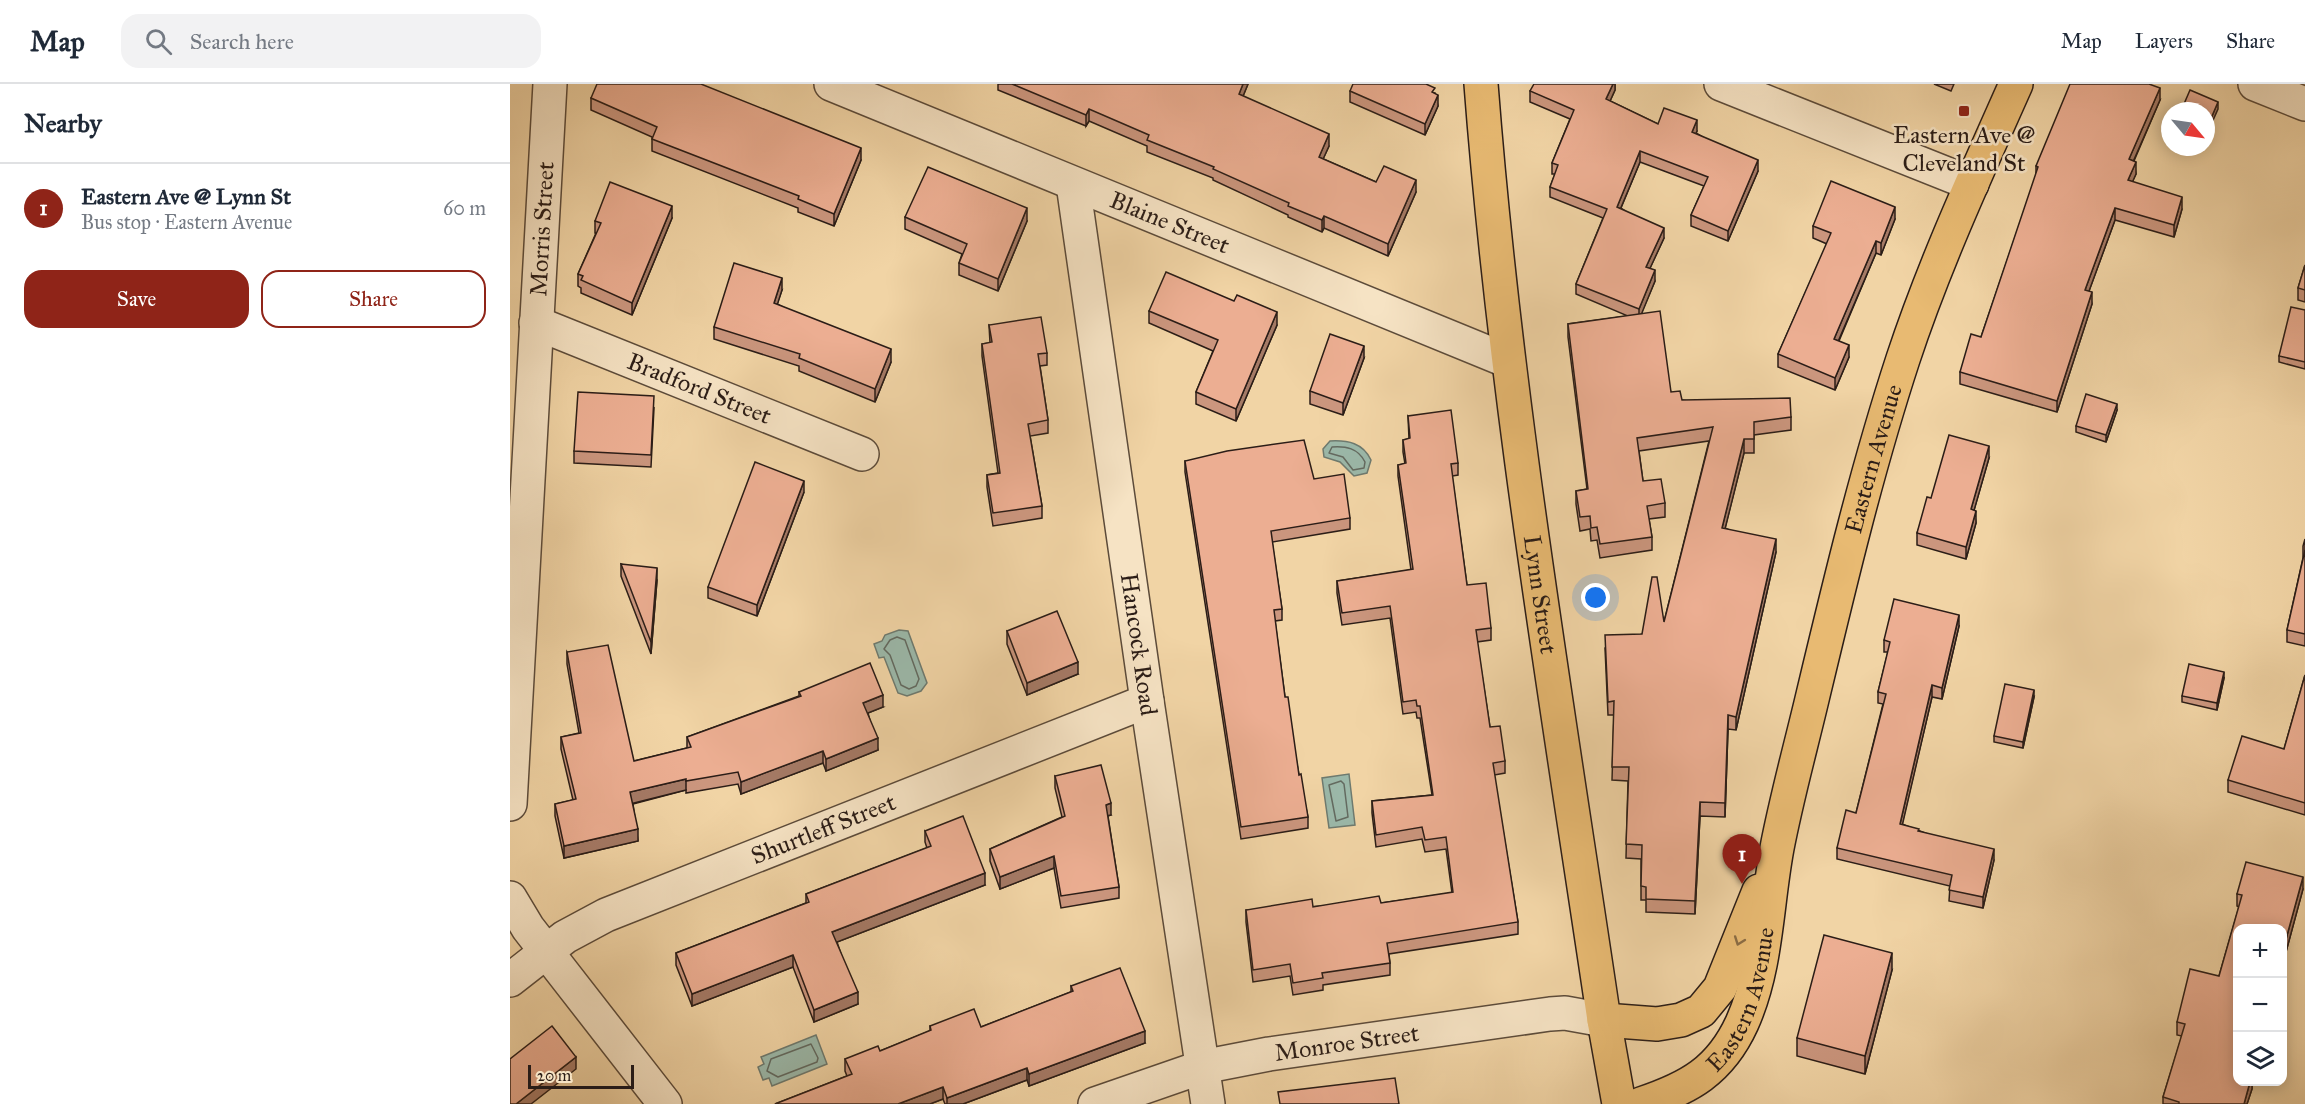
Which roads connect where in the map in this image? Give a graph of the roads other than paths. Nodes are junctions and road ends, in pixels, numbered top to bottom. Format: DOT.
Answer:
graph roads {
  1 [pos="550,84"];
  2 [pos="831,84"];
  3 [pos="1481,84"];
  4 [pos="1721,84"];
  5 [pos="2016,84"];
  6 [pos="2255,84"];
  7 [pos="2305,104"];
  8 [pos="1073,184"];
  9 [pos="1972,184"];
  10 [pos="536,323"];
  11 [pos="1508,361"];
  12 [pos="862,454"];
  13 [pos="1146,701"];
  14 [pos="510,804"];
  15 [pos="1777,848"];
  16 [pos="510,898"];
  17 [pos="546,951"];
  18 [pos="510,980"];
  19 [pos="1604,1020"];
  20 [pos="1202,1067"];
  21 [pos="665,1104"];
  22 [pos="1095,1104"];
  23 [pos="1208,1104"];
  24 [pos="1619,1104"];
  25 [pos="1641,1104"];
  1 -- 10 [label="street, Morris Street"];
  2 -- 8 [label="street, Blaine Street"];
  3 -- 11 [label="main road, Lynn Street"];
  4 -- 9 [label="street"];
  5 -- 9 [label="main road, Eastern Avenue"];
  6 -- 7 [label="street"];
  8 -- 11 [label="street, Blaine Street"];
  8 -- 13 [label="street, Hancock Road"];
  9 -- 15 [label="main road, Eastern Avenue"];
  10 -- 12 [label="street, Bradford Street"];
  10 -- 14 [label="street, Morris Street"];
  11 -- 19 [label="main road, Lynn Street"];
  13 -- 17 [label="street, Shurtleff Street"];
  13 -- 20 [label="street, Hancock Road"];
  15 -- 19 [label="main road, Eastern Avenue, one-way"];
  15 -- 25 [label="main road, Eastern Avenue"];
  16 -- 17 [label="street"];
  17 -- 18 [label="street, Shurtleff Street"];
  17 -- 21 [label="street"];
  19 -- 20 [label="street, Monroe Street"];
  19 -- 24 [label="main road, Lynn Street"];
  20 -- 22 [label="street, Monroe Street"];
  20 -- 23 [label="street, Hancock Road"];
}
